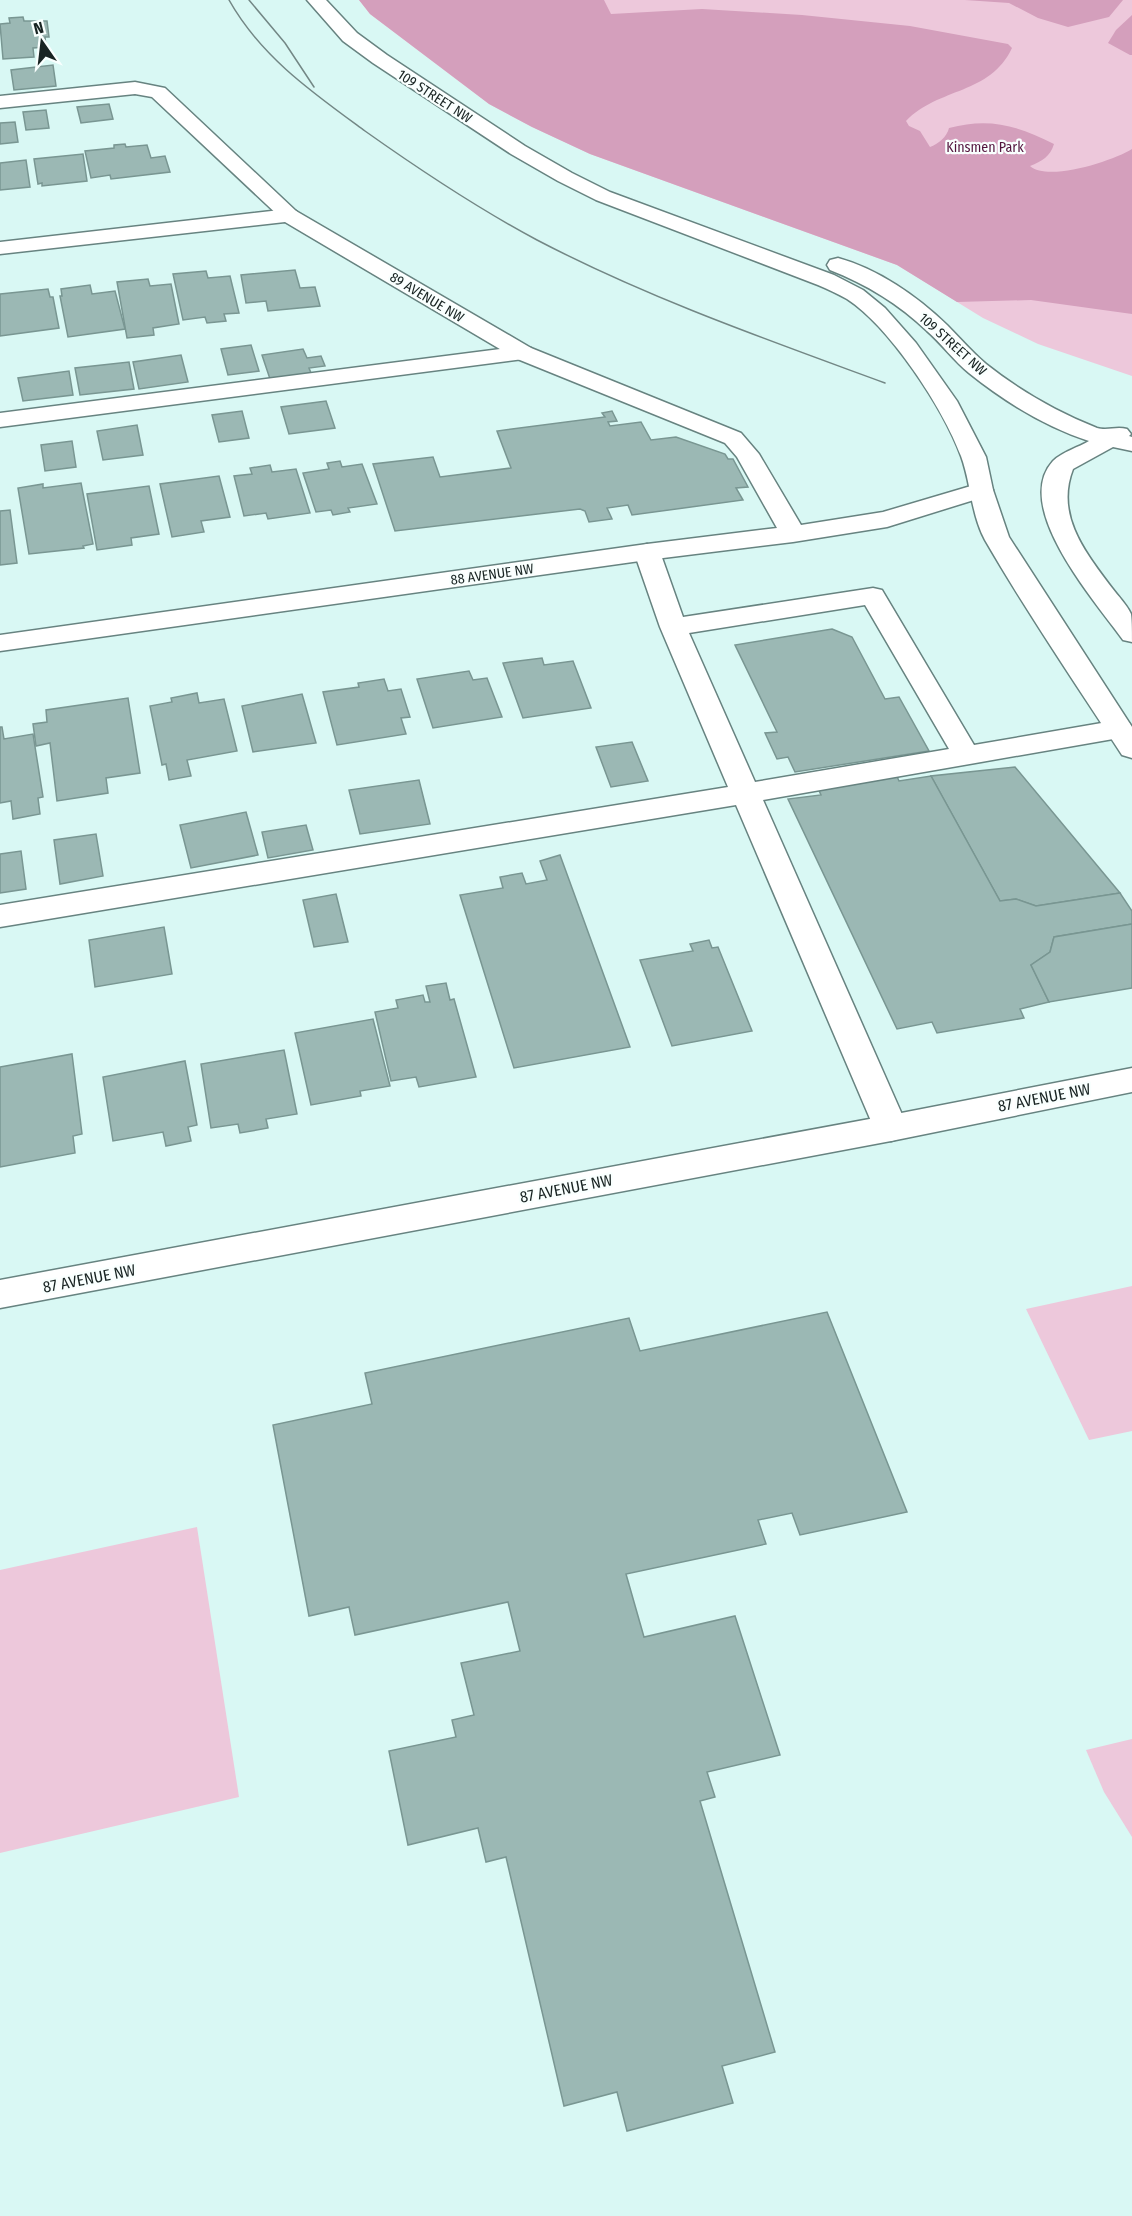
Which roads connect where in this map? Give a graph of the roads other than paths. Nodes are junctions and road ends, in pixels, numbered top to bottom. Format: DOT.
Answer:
graph roads {
  1 [pos="316,0"];
  2 [pos="0,102"];
  3 [pos="566,177"];
  4 [pos="289,215"];
  5 [pos="0,248"];
  6 [pos="523,354"];
  7 [pos="0,420"];
  8 [pos="1132,428"];
  9 [pos="1107,439"];
  10 [pos="1132,444"];
  11 [pos="981,490"];
  12 [pos="793,534"];
  13 [pos="647,552"];
  14 [pos="673,627"];
  15 [pos="1132,634"];
  16 [pos="0,643"];
  17 [pos="1125,739"];
  18 [pos="966,755"];
  19 [pos="744,793"];
  20 [pos="0,916"];
  21 [pos="1132,1080"];
  22 [pos="891,1128"];
  23 [pos="0,1294"];
  1 -- 3 [label="main road, 109 STREET NW"];
  2 -- 4 [label="main road, 89 AVENUE NW"];
  3 -- 9 [label="main road, 109 STREET NW"];
  3 -- 11 [label="main road, 109 STREET NW"];
  4 -- 5 [label="main road"];
  4 -- 6 [label="main road, 89 AVENUE NW"];
  6 -- 7 [label="main road"];
  6 -- 12 [label="main road, 89 AVENUE NW"];
  8 -- 9 [label="main road"];
  9 -- 10 [label="main road, 109 STREET NW"];
  9 -- 15 [label="main road"];
  11 -- 12 [label="main road, 88 AVENUE NW"];
  11 -- 17 [label="main road, 109 STREET NW"];
  12 -- 13 [label="main road, 88 AVENUE NW"];
  13 -- 14 [label="main road"];
  13 -- 16 [label="main road, 88 AVENUE NW"];
  14 -- 18 [label="main road"];
  14 -- 19 [label="main road"];
  17 -- 18 [label="main road"];
  18 -- 19 [label="main road"];
  19 -- 20 [label="main road"];
  19 -- 22 [label="main road"];
  21 -- 22 [label="main road, 87 AVENUE NW"];
  22 -- 23 [label="main road, 87 AVENUE NW"];
}
